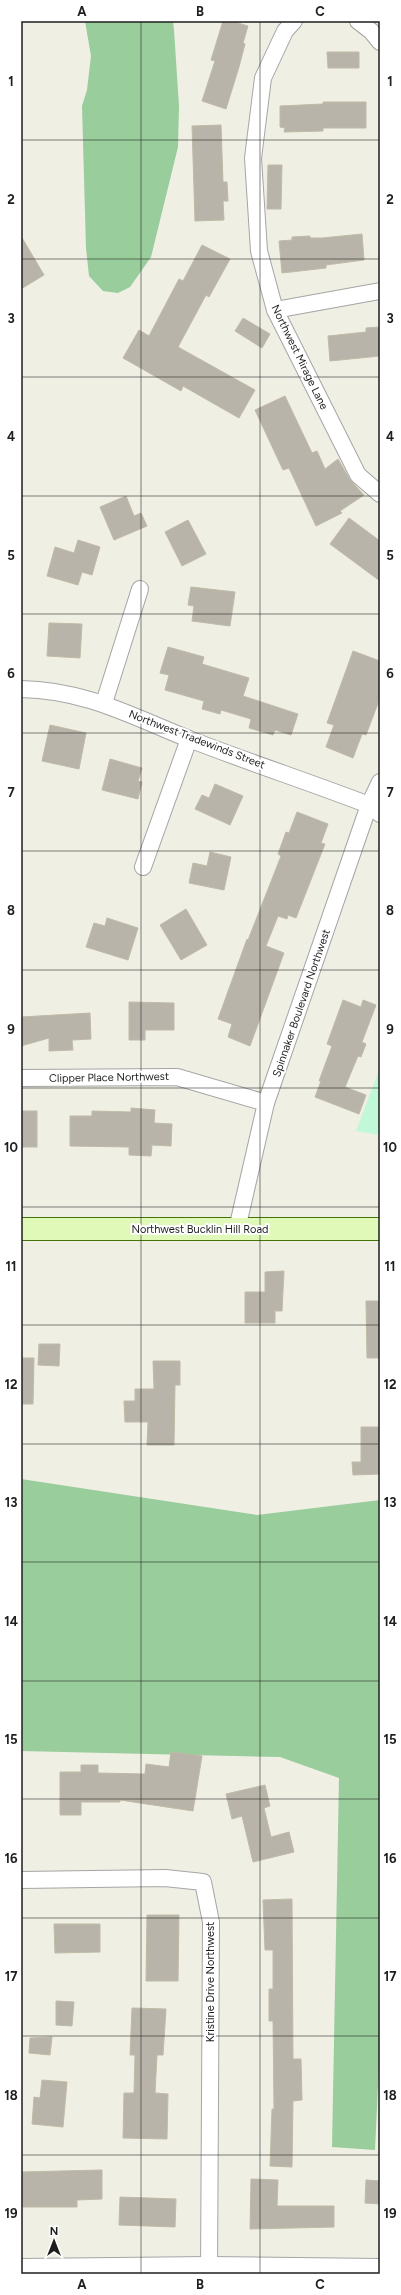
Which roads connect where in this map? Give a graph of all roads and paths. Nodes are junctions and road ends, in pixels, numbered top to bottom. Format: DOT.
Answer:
graph roads {
  1 [pos="294,21"];
  2 [pos="358,21"];
  3 [pos="380,42"];
  4 [pos="380,291"];
  5 [pos="276,310"];
  6 [pos="380,494"];
  7 [pos="140,589"];
  8 [pos="21,689"];
  9 [pos="104,703"];
  10 [pos="189,739"];
  11 [pos="380,782"];
  12 [pos="374,809"];
  13 [pos="143,867"];
  14 [pos="21,1078"];
  15 [pos="266,1103"];
  16 [pos="21,1229"];
  17 [pos="237,1229"];
  18 [pos="380,1229"];
  19 [pos="21,1880"];
  20 [pos="21,2267"];
  21 [pos="380,2267"];
  22 [pos="209,2269"];
  1 -- 5 [label="street, Northwest Mirage Lane"];
  2 -- 3 [label="street"];
  4 -- 5 [label="street"];
  5 -- 6 [label="street, Northwest Mirage Lane"];
  7 -- 9 [label="street"];
  8 -- 9 [label="street, Northwest Tradewinds Street"];
  9 -- 10 [label="street, Northwest Tradewinds Street"];
  10 -- 12 [label="street, Northwest Tradewinds Street"];
  10 -- 13 [label="street"];
  11 -- 12 [label="street, Spinnaker Boulevard Northwest"];
  12 -- 15 [label="street, Spinnaker Boulevard Northwest"];
  14 -- 15 [label="street, Clipper Place Northwest"];
  15 -- 17 [label="street, Spinnaker Boulevard Northwest"];
  16 -- 17 [label="main road, Northwest Bucklin Hill Road"];
  17 -- 18 [label="main road, Northwest Bucklin Hill Road"];
  19 -- 22 [label="street, Kristine Drive Northwest"];
  20 -- 22 [label="street"];
  21 -- 22 [label="street"];
}
